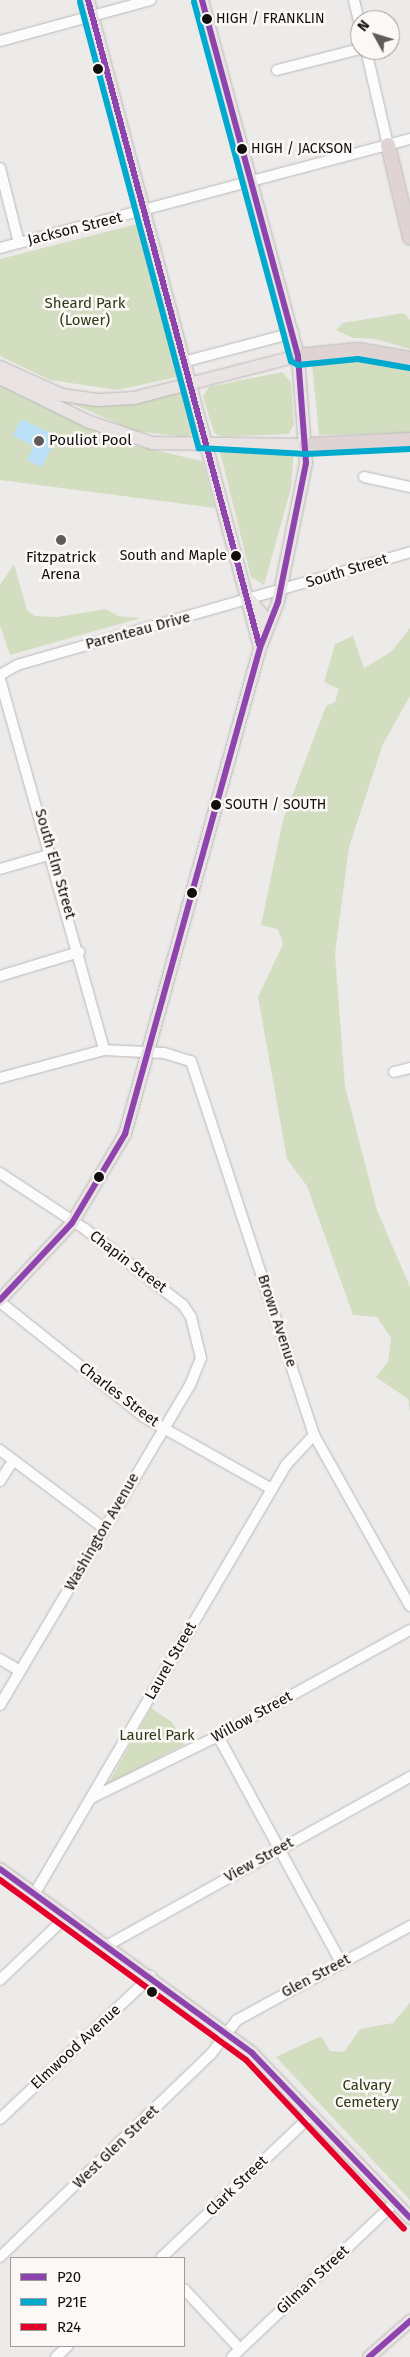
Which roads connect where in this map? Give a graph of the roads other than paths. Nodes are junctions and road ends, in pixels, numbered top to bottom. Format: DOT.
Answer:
graph roads {
  1 [pos="88,0"];
  2 [pos="151,0"];
  3 [pos="202,0"];
  4 [pos="92,15"];
  5 [pos="0,41"];
  6 [pos="350,52"];
  7 [pos="368,60"];
  8 [pos="277,70"];
  9 [pos="410,139"];
  10 [pos="388,146"];
  11 [pos="0,168"];
  12 [pos="251,183"];
  13 [pos="410,208"];
  14 [pos="145,211"];
  15 [pos="410,238"];
  16 [pos="19,243"];
  17 [pos="0,248"];
  18 [pos="293,333"];
  19 [pos="298,356"];
  20 [pos="410,359"];
  21 [pos="187,361"];
  22 [pos="0,367"];
  23 [pos="0,378"];
  24 [pos="191,383"];
  25 [pos="410,440"];
  26 [pos="390,441"];
  27 [pos="206,443"];
  28 [pos="306,445"];
  29 [pos="410,450"];
  30 [pos="364,476"];
  31 [pos="410,487"];
  32 [pos="410,552"];
  33 [pos="278,592"];
  34 [pos="250,601"];
  35 [pos="260,648"];
  36 [pos="0,677"];
  37 [pos="52,854"];
  38 [pos="0,869"];
  39 [pos="79,952"];
  40 [pos="0,976"];
  41 [pos="104,1050"];
  42 [pos="150,1054"];
  43 [pos="410,1068"];
  44 [pos="394,1072"];
  45 [pos="0,1078"];
  46 [pos="0,1173"];
  47 [pos="72,1223"];
  48 [pos="0,1301"];
  49 [pos="201,1358"];
  50 [pos="162,1428"];
  51 [pos="314,1435"];
  52 [pos="0,1450"];
  53 [pos="13,1461"];
  54 [pos="0,1481"];
  55 [pos="272,1489"];
  56 [pos="105,1529"];
  57 [pos="410,1606"];
  58 [pos="410,1630"];
  59 [pos="0,1659"];
  60 [pos="20,1671"];
  61 [pos="0,1705"];
  62 [pos="218,1736"];
  63 [pos="410,1777"];
  64 [pos="91,1798"];
  65 [pos="281,1848"];
  66 [pos="0,1869"];
  67 [pos="35,1893"];
  68 [pos="67,1916"];
  69 [pos="410,1926"];
  70 [pos="108,1945"];
  71 [pos="341,1963"];
  72 [pos="151,1976"];
  73 [pos="0,1980"];
  74 [pos="226,2032"];
  75 [pos="313,2114"];
  76 [pos="0,2119"];
  77 [pos="397,2206"];
  78 [pos="410,2218"];
  79 [pos="410,2224"];
  80 [pos="0,2257"];
  81 [pos="162,2257"];
  82 [pos="185,2291"];
  83 [pos="410,2312"];
  84 [pos="410,2321"];
  85 [pos="391,2336"];
  86 [pos="67,2347"];
  87 [pos="240,2349"];
  88 [pos="56,2357"];
  89 [pos="232,2357"];
  90 [pos="369,2357"];
  1 -- 4 [label="main road"];
  2 -- 4 [label="street"];
  3 -- 12 [label="main road"];
  4 -- 5 [label="street"];
  4 -- 14 [label="main road"];
  6 -- 8 [label="street"];
  7 -- 10 [label="street"];
  9 -- 10 [label="street, Jackson Street"];
  10 -- 12 [label="street, Jackson Street"];
  10 -- 13 [label="highway"];
  10 -- 15 [label="highway"];
  11 -- 16 [label="street"];
  12 -- 14 [label="street, Jackson Street"];
  12 -- 18 [label="main road"];
  14 -- 16 [label="street, Jackson Street"];
  14 -- 21 [label="main road"];
  16 -- 17 [label="street, Jackson Street"];
  18 -- 19 [label="main road"];
  18 -- 21 [label="street"];
  19 -- 20 [label="highway"];
  19 -- 24 [label="main road"];
  19 -- 28 [label="main road"];
  21 -- 24 [label="main road"];
  22 -- 24 [label="main road"];
  23 -- 27 [label="main road"];
  24 -- 27 [label="main road"];
  25 -- 26 [label="highway"];
  26 -- 28 [label="highway"];
  26 -- 29 [label="highway"];
  27 -- 28 [label="main road"];
  27 -- 34 [label="main road"];
  28 -- 33 [label="main road"];
  30 -- 31 [label="street"];
  32 -- 33 [label="street, South Street"];
  33 -- 34 [label="street, Parenteau Drive"];
  33 -- 35 [label="main road"];
  34 -- 35 [label="main road"];
  34 -- 36 [label="street, Parenteau Drive"];
  35 -- 42 [label="main road"];
  36 -- 37 [label="street, South Elm Street"];
  37 -- 38 [label="street"];
  37 -- 39 [label="street, South Elm Street"];
  39 -- 40 [label="street"];
  39 -- 41 [label="street, South Elm Street"];
  41 -- 42 [label="street"];
  41 -- 45 [label="street"];
  42 -- 47 [label="main road"];
  42 -- 51 [label="street, Brown Avenue"];
  43 -- 44 [label="street"];
  46 -- 47 [label="street, Chapin Street"];
  47 -- 48 [label="main road"];
  47 -- 49 [label="street, Chapin Street"];
  48 -- 50 [label="street, Charles Street"];
  49 -- 50 [label="street, Washington Avenue"];
  50 -- 55 [label="street, Charles Street"];
  50 -- 56 [label="street, Washington Avenue"];
  51 -- 55 [label="street, Laurel Street"];
  51 -- 57 [label="street, Brown Avenue"];
  52 -- 53 [label="street"];
  53 -- 54 [label="street"];
  53 -- 56 [label="street"];
  55 -- 64 [label="street, Laurel Street"];
  56 -- 60 [label="street, Washington Avenue"];
  58 -- 62 [label="street, Willow Street"];
  59 -- 60 [label="street"];
  60 -- 61 [label="street, Washington Avenue"];
  62 -- 64 [label="street, Willow Street"];
  62 -- 65 [label="street"];
  63 -- 65 [label="street, View Street"];
  64 -- 67 [label="street, Laurel Street"];
  65 -- 70 [label="street, View Street"];
  65 -- 71 [label="street"];
  66 -- 67 [label="main road"];
  67 -- 68 [label="main road"];
  68 -- 70 [label="main road"];
  68 -- 73 [label="street"];
  69 -- 71 [label="street, Glen Street"];
  70 -- 72 [label="main road"];
  71 -- 74 [label="street, Glen Street"];
  72 -- 74 [label="main road"];
  72 -- 76 [label="street, Elmwood Avenue"];
  74 -- 75 [label="main road"];
  74 -- 80 [label="street, West Glen Street"];
  75 -- 77 [label="main road"];
  75 -- 81 [label="street, Clark Street"];
  77 -- 78 [label="main road"];
  77 -- 79 [label="main road"];
  77 -- 87 [label="street, Gilman Street"];
  82 -- 87 [label="street"];
  83 -- 85 [label="main road"];
  84 -- 85 [label="main road"];
  85 -- 90 [label="main road"];
  86 -- 88 [label="street"];
  87 -- 89 [label="street, Gilman Street"];
}
